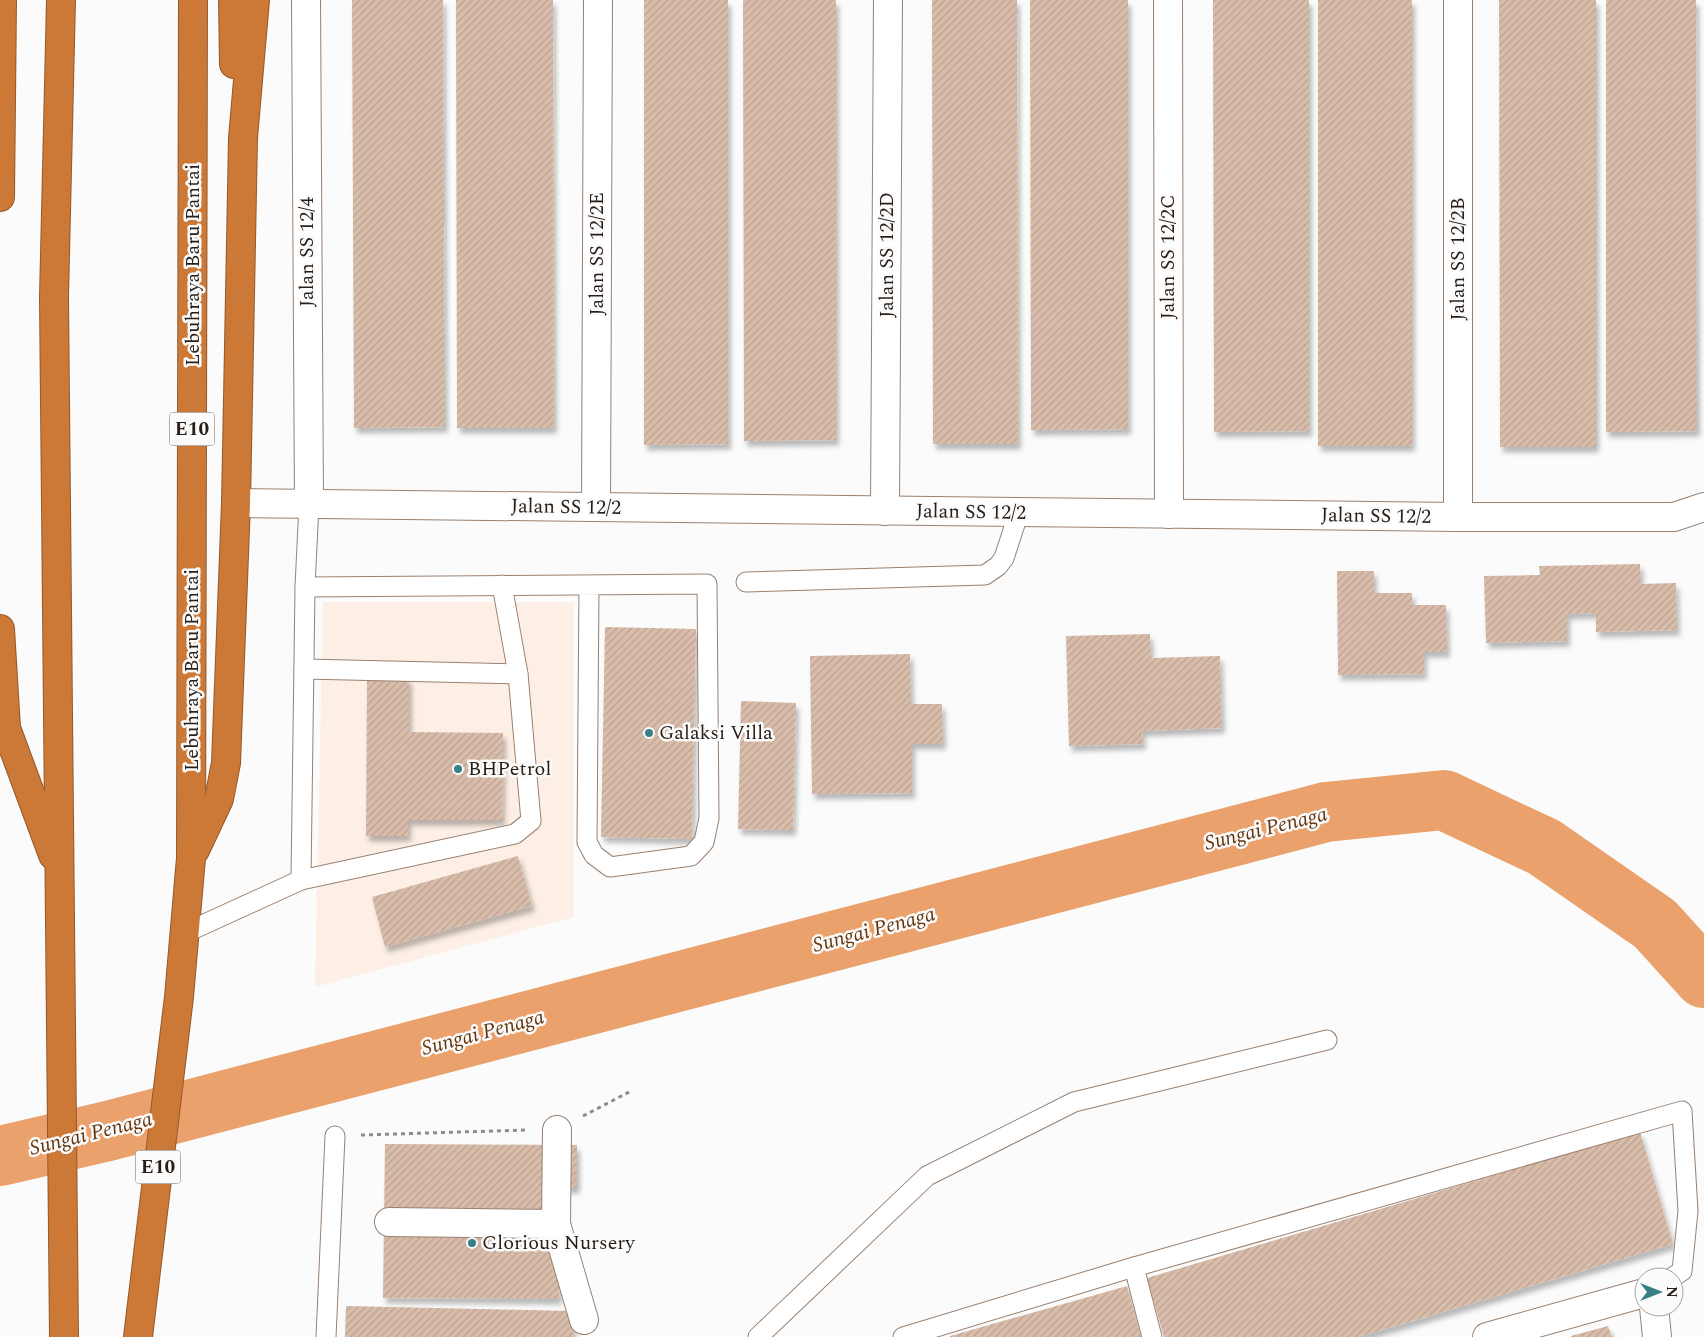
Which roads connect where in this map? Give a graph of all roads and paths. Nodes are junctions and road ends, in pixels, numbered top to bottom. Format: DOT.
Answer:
graph roads {
  1 [pos="2,0"];
  2 [pos="61,0"];
  3 [pos="194,0"];
  4 [pos="233,0"];
  5 [pos="255,0"];
  6 [pos="306,0"];
  7 [pos="598,0"];
  8 [pos="888,0"];
  9 [pos="1168,0"];
  10 [pos="1458,0"];
  11 [pos="243,138"];
  12 [pos="0,197"];
  13 [pos="236,504"];
  14 [pos="308,504"];
  15 [pos="596,507"];
  16 [pos="1704,507"];
  17 [pos="885,511"];
  18 [pos="1018,512"];
  19 [pos="1169,514"];
  20 [pos="1458,517"];
  21 [pos="746,582"];
  22 [pos="502,585"];
  23 [pos="589,585"];
  24 [pos="305,587"];
  25 [pos="0,629"];
  26 [pos="304,669"];
  27 [pos="518,674"];
  28 [pos="191,858"];
  29 [pos="60,873"];
  30 [pos="301,880"];
  31 [pos="185,933"];
  32 [pos="1327,1040"];
  33 [pos="631,1091"];
  34 [pos="558,1130"];
  35 [pos="335,1136"];
  36 [pos="389,1222"];
  37 [pos="556,1224"];
  38 [pos="1134,1267"];
  39 [pos="1682,1267"];
  40 [pos="1634,1296"];
  41 [pos="1655,1317"];
  42 [pos="584,1320"];
  43 [pos="64,1337"];
  44 [pos="138,1337"];
  45 [pos="326,1337"];
  46 [pos="758,1337"];
  47 [pos="903,1337"];
  48 [pos="1152,1337"];
  49 [pos="1487,1337"];
  50 [pos="1657,1337"];
  1 -- 12 [label="highway"];
  2 -- 29 [label="highway"];
  3 -- 28 [label="highway, Lebuhraya Baru Pantai / E10"];
  4 -- 11 [label="highway"];
  5 -- 11 [label="highway"];
  6 -- 14 [label="street, Jalan SS 12/4"];
  7 -- 15 [label="street, Jalan SS 12/2E"];
  8 -- 17 [label="street, Jalan SS 12/2D"];
  9 -- 19 [label="street, Jalan SS 12/2C"];
  10 -- 20 [label="street, Jalan SS 12/2B"];
  11 -- 13 [label="highway"];
  13 -- 14 [label="street, Jalan SS 12/2"];
  13 -- 28 [label="highway"];
  14 -- 15 [label="street, Jalan SS 12/2"];
  14 -- 24 [label="lane"];
  15 -- 17 [label="street, Jalan SS 12/2"];
  16 -- 20 [label="street, Jalan SS 12/2"];
  17 -- 18 [label="street, Jalan SS 12/2"];
  18 -- 19 [label="street, Jalan SS 12/2"];
  18 -- 21 [label="lane"];
  19 -- 20 [label="street, Jalan SS 12/2"];
  22 -- 23 [label="lane"];
  22 -- 24 [label="lane"];
  22 -- 27 [label="lane"];
  23 -- 23 [label="lane"];
  24 -- 26 [label="lane"];
  25 -- 29 [label="highway"];
  26 -- 27 [label="lane"];
  26 -- 30 [label="lane"];
  27 -- 30 [label="lane"];
  28 -- 31 [label="highway, Lebuhraya Baru Pantai / E10"];
  29 -- 43 [label="highway"];
  30 -- 31 [label="lane"];
  31 -- 44 [label="highway, Lebuhraya Baru Pantai / E10"];
  32 -- 46 [label="lane"];
  33 -- 34 [label="path"];
  34 -- 35 [label="path"];
  34 -- 37 [label="street"];
  35 -- 45 [label="lane"];
  36 -- 37 [label="street"];
  37 -- 42 [label="street"];
  38 -- 39 [label="lane"];
  38 -- 47 [label="lane"];
  38 -- 48 [label="lane"];
  40 -- 49 [label="street"];
  41 -- 50 [label="street"];
}
